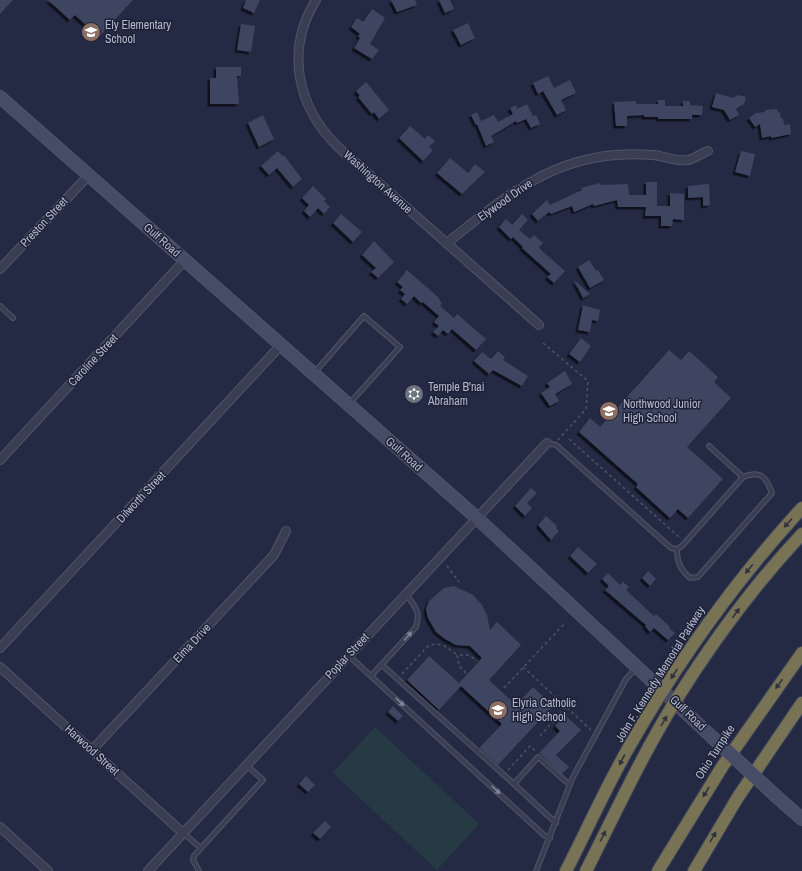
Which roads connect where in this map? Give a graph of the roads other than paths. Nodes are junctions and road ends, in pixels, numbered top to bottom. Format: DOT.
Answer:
graph roads {
  1 [pos="316,0"];
  2 [pos="0,97"];
  3 [pos="708,151"];
  4 [pos="89,175"];
  5 [pos="447,243"];
  6 [pos="185,260"];
  7 [pos="0,269"];
  8 [pos="0,306"];
  9 [pos="13,318"];
  10 [pos="539,325"];
  11 [pos="281,345"];
  12 [pos="313,374"];
  13 [pos="349,405"];
  14 [pos="551,444"];
  15 [pos="708,446"];
  16 [pos="0,460"];
  17 [pos="743,477"];
  18 [pos="802,508"];
  19 [pos="477,518"];
  20 [pos="286,531"];
  21 [pos="802,534"];
  22 [pos="677,549"];
  23 [pos="406,593"];
  24 [pos="0,648"];
  25 [pos="802,652"];
  26 [pos="348,655"];
  27 [pos="382,665"];
  28 [pos="637,666"];
  29 [pos="0,667"];
  30 [pos="371,676"];
  31 [pos="663,690"];
  32 [pos="675,701"];
  33 [pos="802,703"];
  34 [pos="92,750"];
  35 [pos="246,765"];
  36 [pos="514,784"];
  37 [pos="570,785"];
  38 [pos="802,820"];
  39 [pos="556,823"];
  40 [pos="0,827"];
  41 [pos="183,833"];
  42 [pos="550,838"];
  43 [pos="201,848"];
  44 [pos="48,871"];
  45 [pos="148,871"];
  46 [pos="200,871"];
  47 [pos="536,871"];
  48 [pos="566,871"];
  49 [pos="586,871"];
  50 [pos="658,871"];
  51 [pos="694,871"];
  1 -- 5 [label="street, Washington Avenue"];
  2 -- 4 [label="street, Gulf Road"];
  3 -- 5 [label="street, Elywood Drive"];
  4 -- 6 [label="street, Gulf Road"];
  4 -- 7 [label="street, Preston Street"];
  5 -- 10 [label="street, Washington Avenue"];
  6 -- 11 [label="street, Gulf Road"];
  6 -- 16 [label="street, Caroline Street"];
  8 -- 9 [label="lane"];
  11 -- 12 [label="street, Gulf Road"];
  11 -- 24 [label="street, Dilworth Street"];
  12 -- 13 [label="street, Gulf Road"];
  12 -- 13 [label="lane"];
  13 -- 19 [label="street, Gulf Road"];
  14 -- 19 [label="street, Poplar Street"];
  14 -- 22 [label="lane"];
  15 -- 17 [label="lane"];
  17 -- 22 [label="lane"];
  17 -- 22 [label="lane"];
  18 -- 31 [label="highway, John F. Kennedy Memorial Parkway, one-way"];
  19 -- 23 [label="street, Poplar Street"];
  19 -- 28 [label="street, Gulf Road"];
  20 -- 34 [label="street, Elma Drive"];
  32 -- 21 [label="highway, one-way"];
  23 -- 26 [label="street, Poplar Street"];
  27 -- 23 [label="lane, one-way"];
  25 -- 50 [label="highway, Ohio Turnpike, one-way"];
  26 -- 30 [label="lane"];
  26 -- 35 [label="street, Poplar Street"];
  27 -- 30 [label="lane"];
  27 -- 36 [label="lane"];
  28 -- 31 [label="street, Gulf Road"];
  28 -- 37 [label="lane"];
  29 -- 34 [label="street, Harwood Street"];
  30 -- 42 [label="lane, one-way"];
  31 -- 32 [label="street, Gulf Road"];
  31 -- 48 [label="highway, John F. Kennedy Memorial Parkway, one-way"];
  32 -- 38 [label="street, Gulf Road, bridge"];
  49 -- 32 [label="highway, one-way"];
  51 -- 33 [label="highway, one-way"];
  34 -- 41 [label="street, Harwood Street"];
  35 -- 41 [label="street, Poplar Street"];
  35 -- 43 [label="lane"];
  36 -- 37 [label="lane"];
  36 -- 39 [label="lane"];
  37 -- 39 [label="lane"];
  39 -- 42 [label="lane"];
  40 -- 44 [label="street"];
  41 -- 43 [label="lane"];
  41 -- 45 [label="street, Poplar Street"];
  42 -- 47 [label="lane"];
  43 -- 46 [label="lane"];
}
